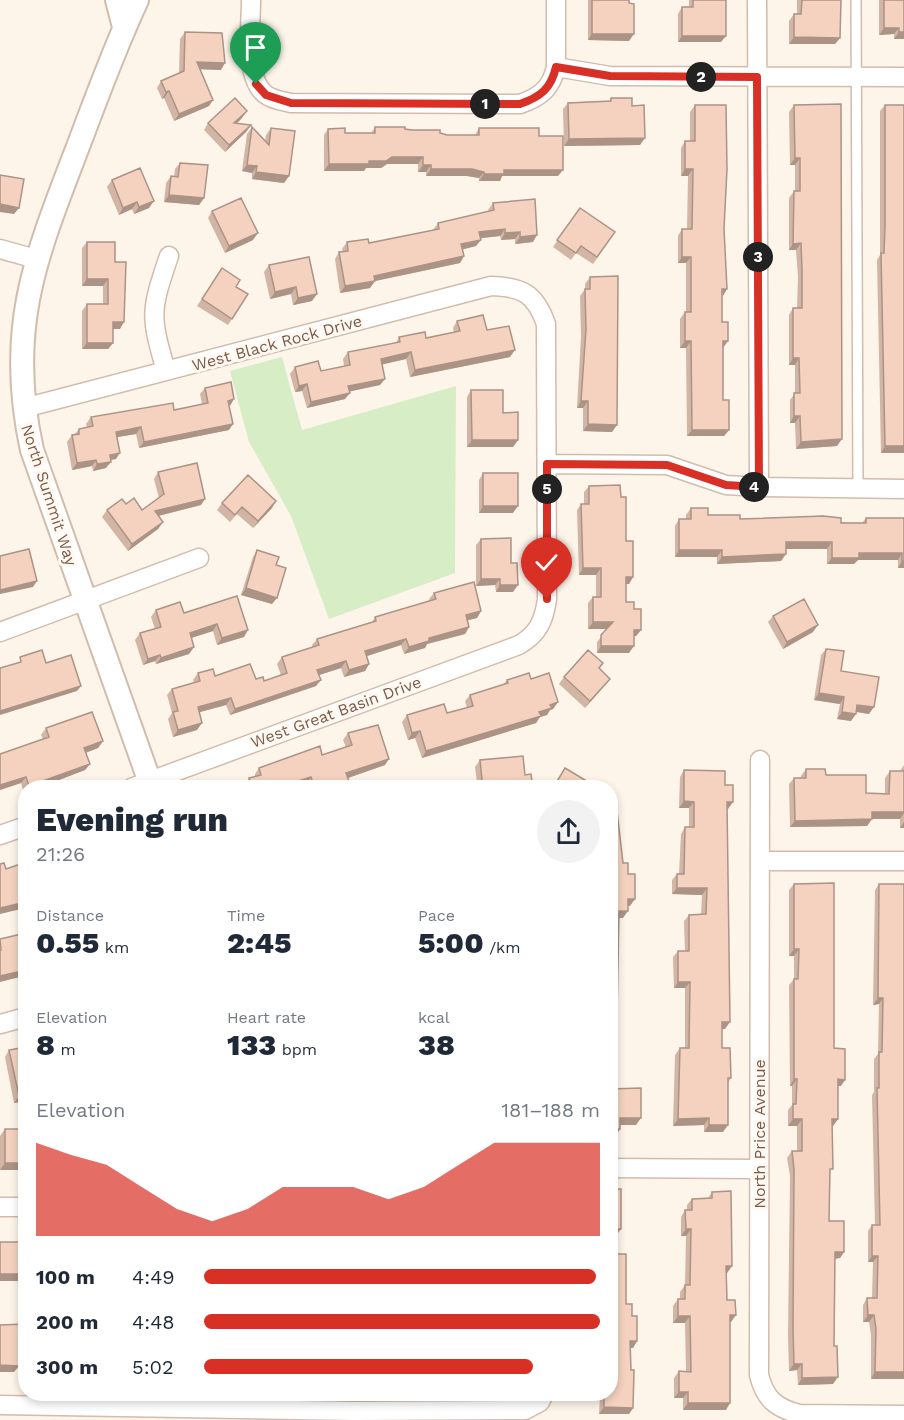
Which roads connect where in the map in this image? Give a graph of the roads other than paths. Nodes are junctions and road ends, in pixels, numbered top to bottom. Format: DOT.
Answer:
graph roads {
  1 [pos="117,0"];
  2 [pos="137,0"];
  3 [pos="252,0"];
  4 [pos="556,0"];
  5 [pos="758,0"];
  6 [pos="856,0"];
  7 [pos="124,27"];
  8 [pos="556,67"];
  9 [pos="757,77"];
  10 [pos="856,77"];
  11 [pos="904,77"];
  12 [pos="0,249"];
  13 [pos="169,256"];
  14 [pos="36,259"];
  15 [pos="166,371"];
  16 [pos="24,408"];
  17 [pos="547,464"];
  18 [pos="759,487"];
  19 [pos="858,488"];
  20 [pos="904,489"];
  21 [pos="199,558"];
  22 [pos="84,601"];
  23 [pos="0,632"];
  24 [pos="760,760"];
  25 [pos="142,780"];
  26 [pos="157,780"];
  27 [pos="18,829"];
  28 [pos="0,836"];
  29 [pos="760,861"];
  30 [pos="904,861"];
  31 [pos="18,1019"];
  32 [pos="0,1024"];
  33 [pos="618,1168"];
  34 [pos="759,1168"];
  35 [pos="0,1207"];
  36 [pos="18,1207"];
  37 [pos="538,1401"];
  38 [pos="0,1405"];
  39 [pos="354,1408"];
  40 [pos="904,1415"];
  1 -- 7 [label="street"];
  2 -- 7 [label="street, North Summit Way"];
  3 -- 8 [label="street"];
  4 -- 8 [label="street"];
  5 -- 9 [label="street"];
  6 -- 10 [label="lane"];
  7 -- 14 [label="street, North Summit Way"];
  8 -- 9 [label="street"];
  9 -- 10 [label="street"];
  9 -- 18 [label="street"];
  10 -- 11 [label="street"];
  10 -- 19 [label="lane"];
  12 -- 14 [label="street"];
  13 -- 15 [label="street"];
  14 -- 16 [label="street, North Summit Way"];
  15 -- 16 [label="street, West Black Rock Drive"];
  15 -- 17 [label="street, West Black Rock Drive"];
  16 -- 22 [label="street, North Summit Way"];
  17 -- 18 [label="street"];
  17 -- 26 [label="street, West Great Basin Drive"];
  18 -- 19 [label="street"];
  19 -- 20 [label="street"];
  21 -- 22 [label="street"];
  22 -- 23 [label="street"];
  22 -- 25 [label="street, North Summit Way"];
  24 -- 29 [label="street, North Price Avenue"];
  27 -- 28 [label="street"];
  29 -- 30 [label="street"];
  29 -- 34 [label="street, North Price Avenue"];
  31 -- 32 [label="street"];
  33 -- 34 [label="street"];
  34 -- 40 [label="street, North Price Avenue"];
  35 -- 36 [label="street"];
  37 -- 39 [label="street"];
  38 -- 39 [label="street"];
}
